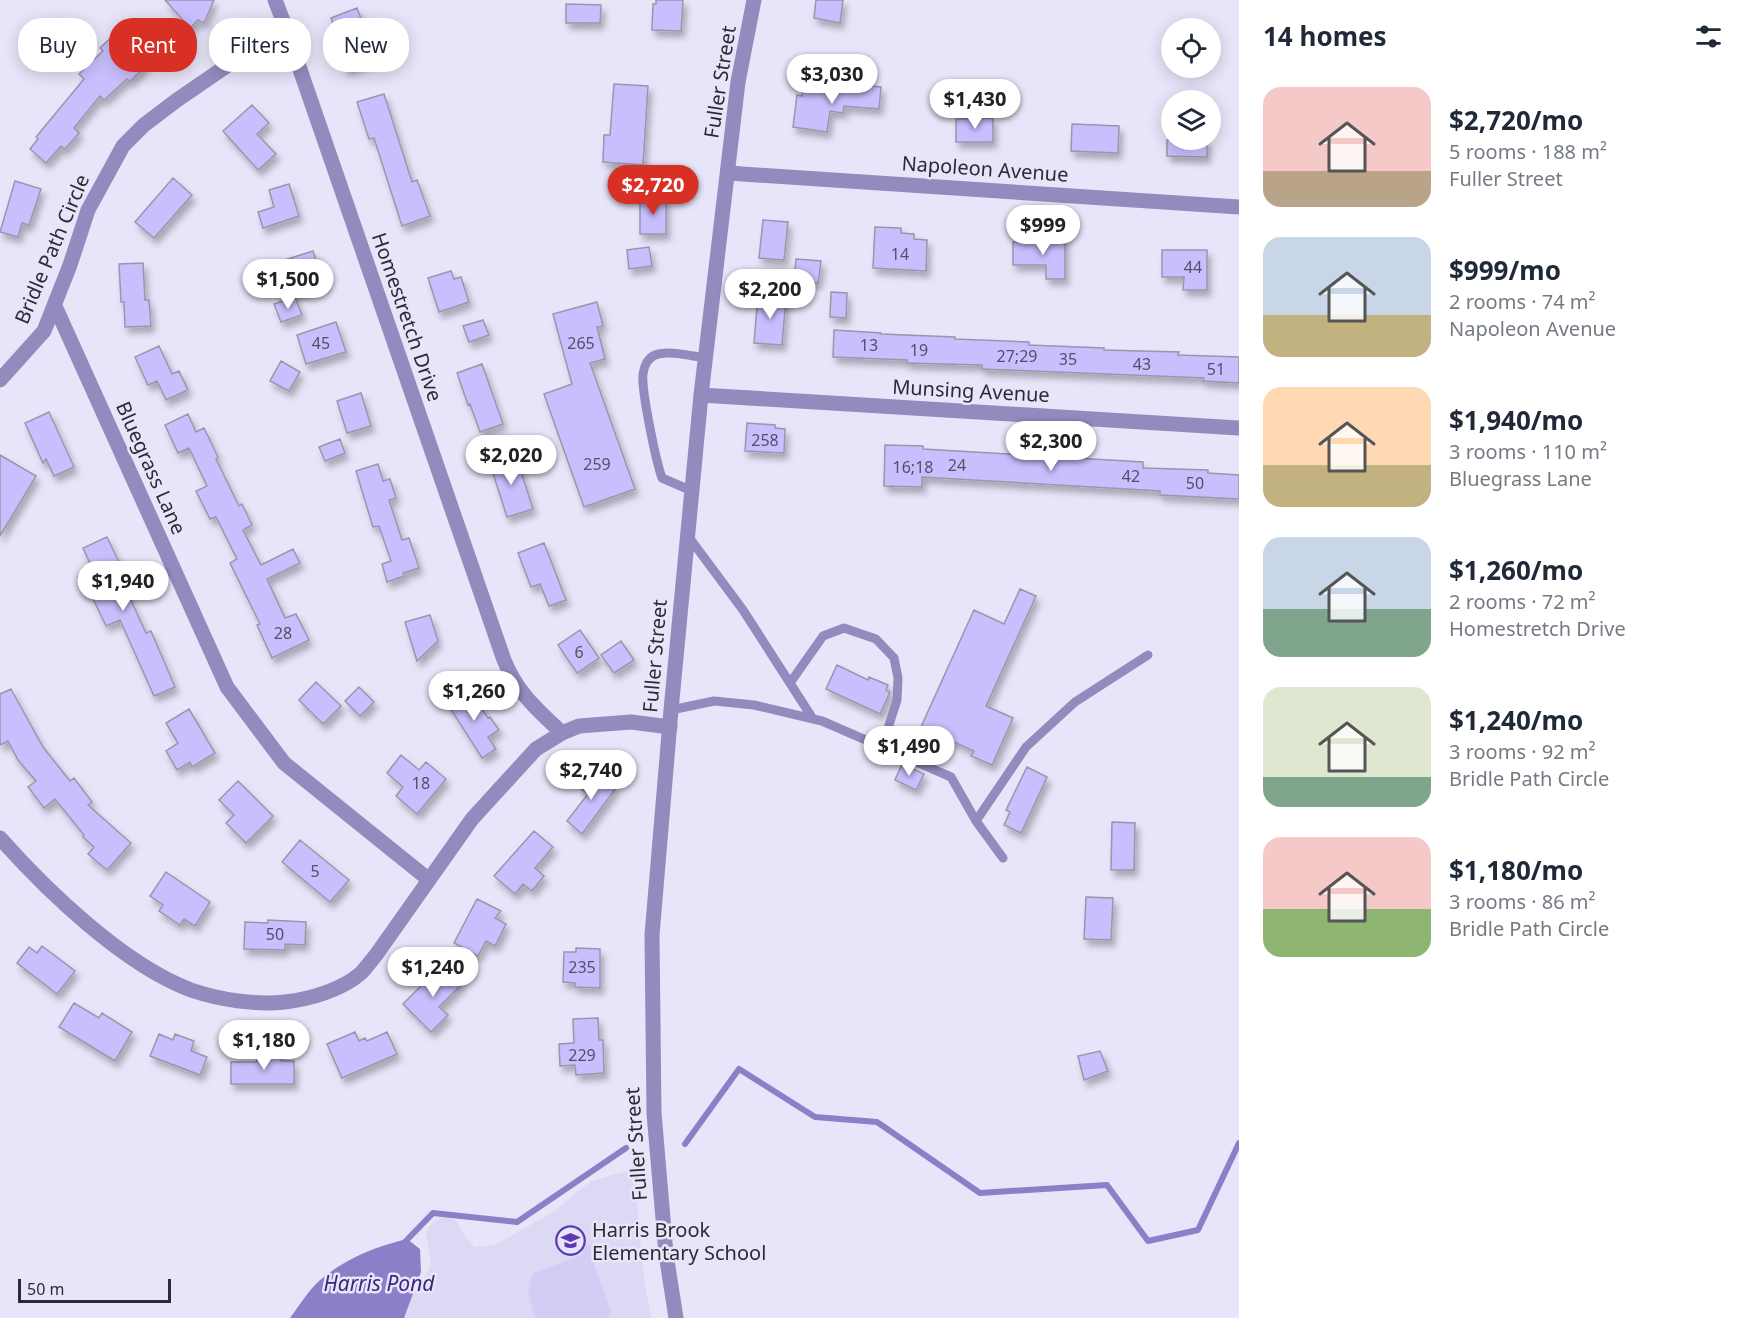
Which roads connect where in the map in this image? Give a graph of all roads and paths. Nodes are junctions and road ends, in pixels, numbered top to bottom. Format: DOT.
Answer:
graph roads {
  1 [pos="275,0"];
  2 [pos="754,0"];
  3 [pos="282,18"];
  4 [pos="218,72"];
  5 [pos="301,72"];
  6 [pos="728,173"];
  7 [pos="1239,207"];
  8 [pos="55,306"];
  9 [pos="706,357"];
  10 [pos="0,380"];
  11 [pos="701,395"];
  12 [pos="1239,428"];
  13 [pos="692,491"];
  14 [pos="688,536"];
  15 [pos="1148,655"];
  16 [pos="790,683"];
  17 [pos="671,710"];
  18 [pos="813,719"];
  19 [pos="670,727"];
  20 [pos="562,733"];
  21 [pos="882,747"];
  22 [pos="976,821"];
  23 [pos="0,838"];
  24 [pos="1003,858"];
  25 [pos="428,879"];
  26 [pos="676,1318"];
  1 -- 3 [label="street, Homestretch Drive"];
  2 -- 6 [label="street, Fuller Street"];
  4 -- 8 [label="street, Bridle Path Circle"];
  5 -- 20 [label="street, Homestretch Drive"];
  6 -- 7 [label="street, Napoleon Avenue"];
  6 -- 9 [label="street, Fuller Street"];
  8 -- 10 [label="street, Bridle Path Circle"];
  8 -- 25 [label="street, Bluegrass Lane"];
  9 -- 11 [label="street, Fuller Street"];
  9 -- 13 [label="lane"];
  11 -- 12 [label="street, Munsing Avenue"];
  11 -- 13 [label="street, Fuller Street"];
  13 -- 14 [label="street, Fuller Street"];
  14 -- 16 [label="lane"];
  14 -- 17 [label="street, Fuller Street"];
  15 -- 22 [label="lane"];
  16 -- 18 [label="lane"];
  16 -- 21 [label="lane"];
  17 -- 18 [label="lane"];
  17 -- 19 [label="street, Fuller Street"];
  18 -- 21 [label="lane"];
  19 -- 20 [label="street"];
  19 -- 26 [label="street, Fuller Street"];
  20 -- 25 [label="street"];
  21 -- 22 [label="lane"];
  22 -- 24 [label="lane"];
  23 -- 25 [label="street"];
}
